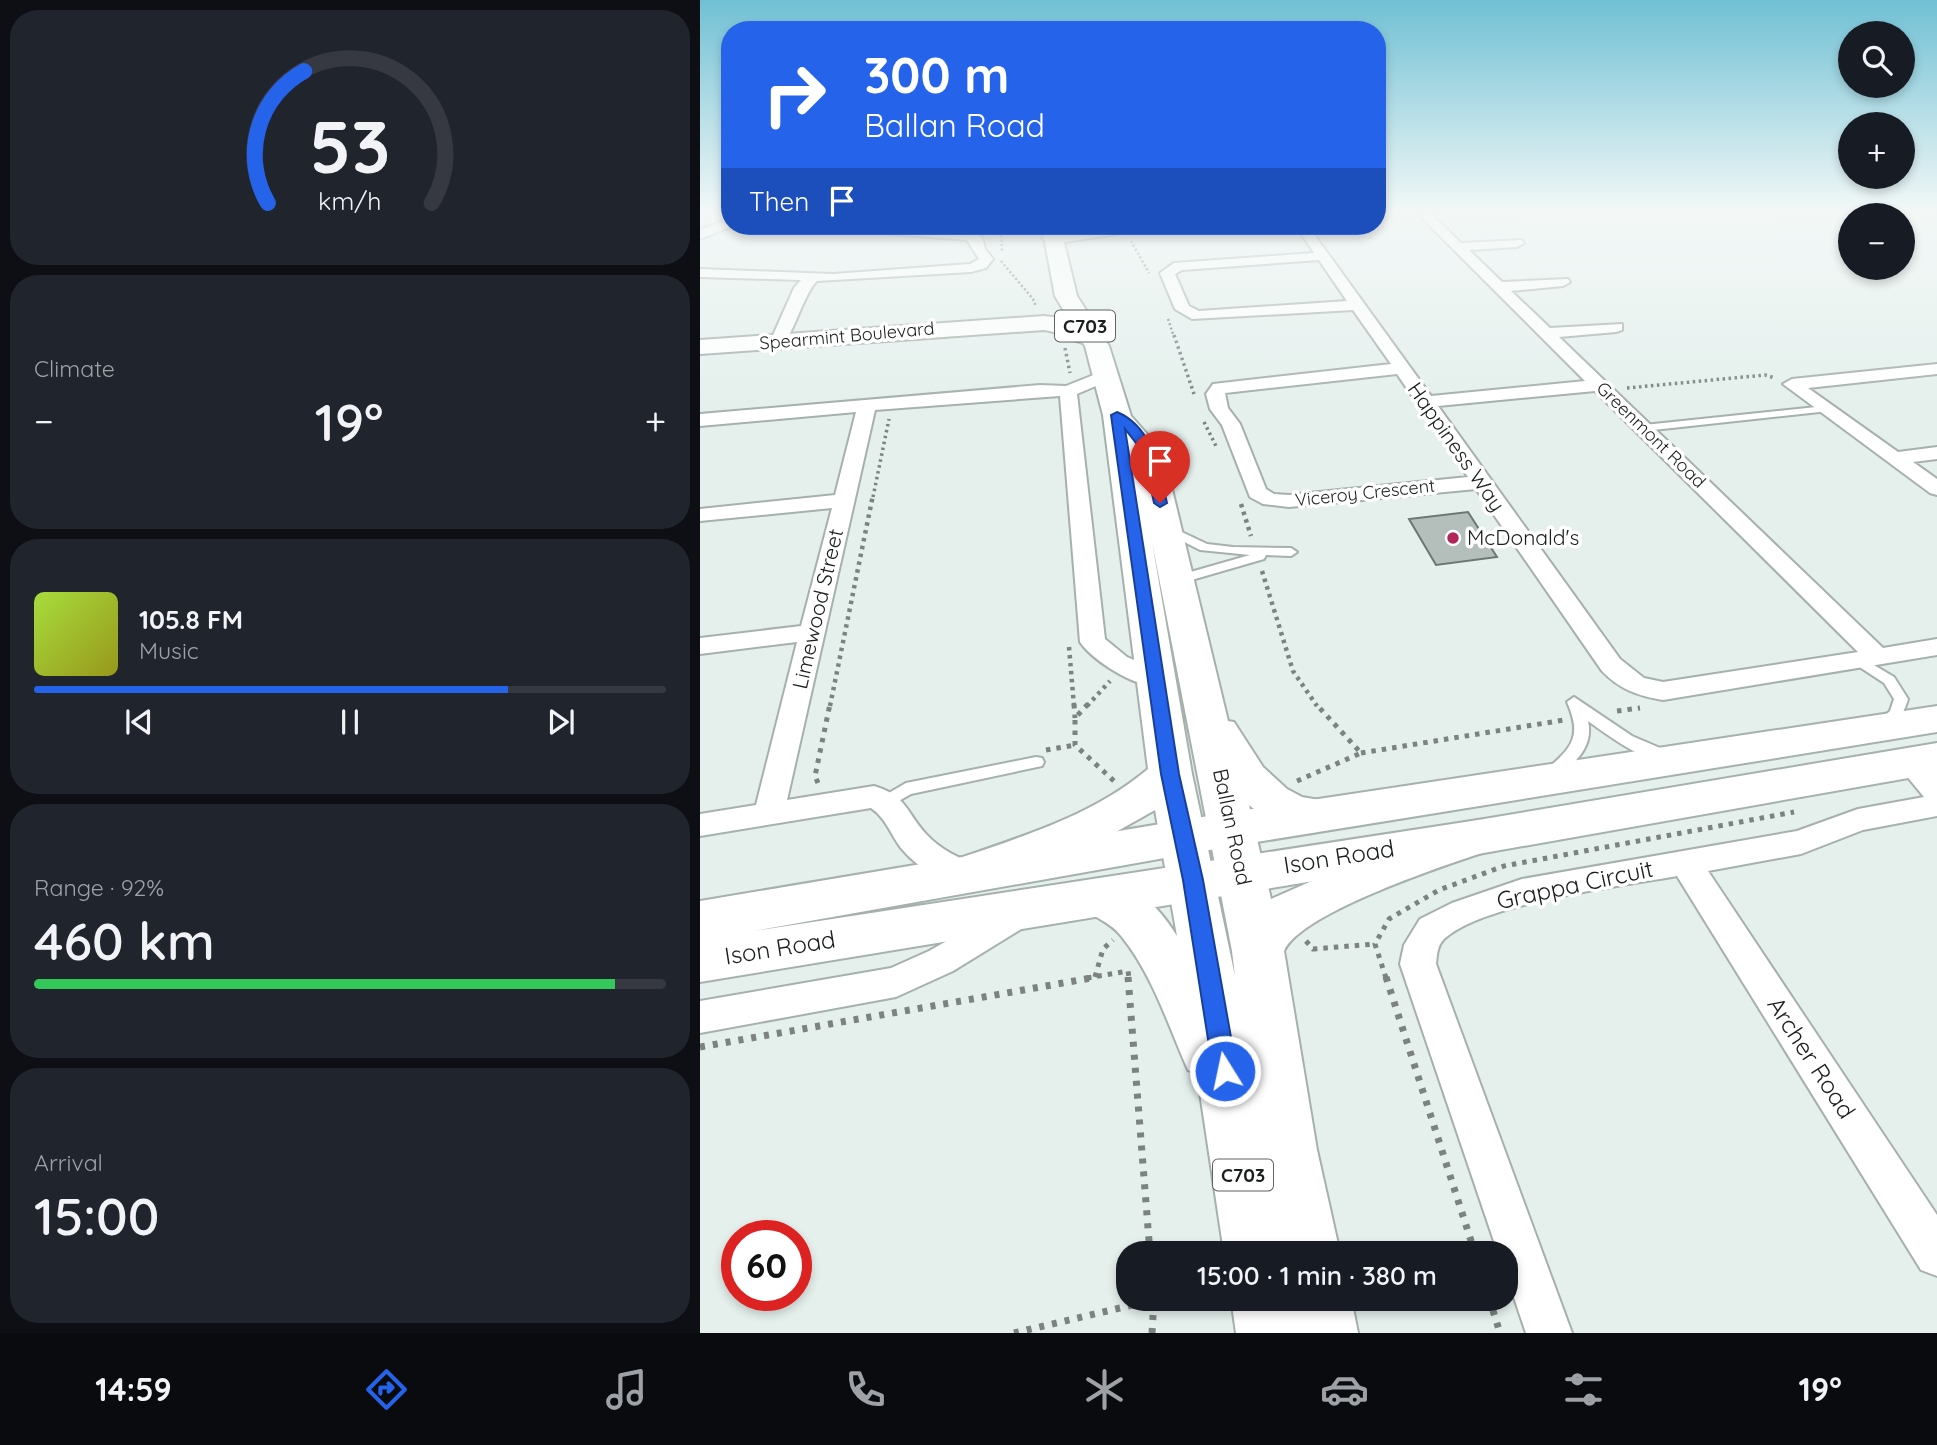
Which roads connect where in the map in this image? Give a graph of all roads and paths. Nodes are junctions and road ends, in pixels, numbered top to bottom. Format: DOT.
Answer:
graph roads {
  1 [pos="776,275"];
  2 [pos="848,275"];
  3 [pos="1062,275"];
  4 [pos="1168,275"];
  5 [pos="1336,275"];
  6 [pos="1488,275"];
  7 [pos="812,278"];
  8 [pos="1563,282"];
  9 [pos="1500,287"];
  10 [pos="1355,305"];
  11 [pos="1074,308"];
  12 [pos="994,324"];
  13 [pos="1616,327"];
  14 [pos="1548,333"];
  15 [pos="1093,339"];
  16 [pos="778,342"];
  17 [pos="700,348"];
  18 [pos="1401,369"];
  19 [pos="1937,369"];
  20 [pos="1106,375"];
  21 [pos="1792,384"];
  22 [pos="1602,388"];
  23 [pos="1068,391"];
  24 [pos="1426,402"];
  25 [pos="866,409"];
  26 [pos="1826,409"];
  27 [pos="1117,415"];
  28 [pos="700,420"];
  29 [pos="1644,428"];
  30 [pos="1937,453"];
  31 [pos="1895,458"];
  32 [pos="1481,482"];
  33 [pos="1937,489"];
  34 [pos="844,500"];
  35 [pos="700,515"];
  36 [pos="1166,528"];
  37 [pos="1178,585"];
  38 [pos="813,632"];
  39 [pos="1069,637"];
  40 [pos="700,646"];
  41 [pos="1937,646"];
  42 [pos="1867,658"];
  43 [pos="1158,680"];
  44 [pos="1207,713"];
  45 [pos="1075,718"];
  46 [pos="1937,719"];
  47 [pos="1862,730"];
  48 [pos="1685,758"];
  49 [pos="1037,762"];
  50 [pos="1928,771"];
  51 [pos="1170,774"];
  52 [pos="1546,779"];
  53 [pos="820,788"];
  54 [pos="888,802"];
  55 [pos="1937,805"];
  56 [pos="1802,809"];
  57 [pos="769,813"];
  58 [pos="1321,815"];
  59 [pos="700,825"];
  60 [pos="1478,836"];
  61 [pos="1212,855"];
  62 [pos="1685,862"];
  63 [pos="968,874"];
  64 [pos="1098,896"];
  65 [pos="1030,906"];
  66 [pos="700,921"];
  67 [pos="1258,951"];
  68 [pos="700,961"];
  69 [pos="700,1017"];
  70 [pos="700,1047"];
  71 [pos="1230,1098"];
  72 [pos="1149,1241"];
  73 [pos="1254,1241"];
  74 [pos="1306,1241"];
  75 [pos="1471,1241"];
  76 [pos="1937,1254"];
  77 [pos="1116,1308"];
  78 [pos="1153,1311"];
  79 [pos="1266,1311"];
  80 [pos="1320,1311"];
  81 [pos="1493,1311"];
  82 [pos="1014,1333"];
  83 [pos="1152,1333"];
  84 [pos="1270,1333"];
  85 [pos="1324,1333"];
  86 [pos="1500,1333"];
  87 [pos="1549,1333"];
  1 -- 7 [label="street"];
  2 -- 7 [label="street"];
  3 -- 11 [label="main road, Ballan Road / C703"];
  4 -- 10 [label="street"];
  5 -- 10 [label="street, Happiness Way"];
  6 -- 9 [label="street, Greenmont Road"];
  7 -- 16 [label="street"];
  8 -- 9 [label="street"];
  9 -- 14 [label="street, Greenmont Road"];
  10 -- 18 [label="street, Happiness Way"];
  11 -- 12 [label="main road, Spearmint Boulevard"];
  11 -- 15 [label="main road, Ballan Road / C703"];
  12 -- 15 [label="main road, Spearmint Boulevard"];
  12 -- 16 [label="main road, Spearmint Boulevard"];
  13 -- 14 [label="street"];
  14 -- 22 [label="street, Greenmont Road"];
  15 -- 20 [label="main road, Ballan Road / C703"];
  16 -- 17 [label="main road, Spearmint Boulevard"];
  18 -- 24 [label="street, Happiness Way"];
  18 -- 32 [label="street, Viceroy Crescent"];
  19 -- 21 [label="street"];
  20 -- 23 [label="street"];
  20 -- 27 [label="main road, Ballan Road / C703"];
  21 -- 22 [label="path"];
  21 -- 26 [label="street"];
  22 -- 24 [label="street"];
  22 -- 29 [label="street, Greenmont Road"];
  23 -- 25 [label="street"];
  23 -- 43 [label="street"];
  24 -- 32 [label="street, Happiness Way"];
  25 -- 28 [label="street"];
  25 -- 34 [label="street, Limewood Street"];
  25 -- 53 [label="path"];
  26 -- 29 [label="lane"];
  26 -- 31 [label="street"];
  27 -- 36 [label="main road, Ballan Road / C703"];
  27 -- 43 [label="main road, Ballan Road / C703"];
  29 -- 42 [label="street, Greenmont Road"];
  30 -- 31 [label="street"];
  31 -- 33 [label="street"];
  32 -- 42 [label="street, Happiness Way"];
  34 -- 35 [label="street"];
  34 -- 38 [label="street, Limewood Street"];
  36 -- 37 [label="main road, Ballan Road / C703"];
  36 -- 37 [label="lane"];
  37 -- 44 [label="main road, Ballan Road / C703"];
  38 -- 40 [label="street"];
  38 -- 57 [label="street, Limewood Street"];
  39 -- 45 [label="path"];
  41 -- 42 [label="street, Happiness Way"];
  42 -- 47 [label="lane"];
  43 -- 51 [label="main road, Ballan Road / C703"];
  44 -- 58 [label="main road"];
  44 -- 61 [label="main road, Ballan Road / C703"];
  46 -- 47 [label="main road, Ison Road"];
  47 -- 48 [label="main road, Ison Road"];
  47 -- 50 [label="main road"];
  48 -- 52 [label="main road, Ison Road"];
  48 -- 52 [label="lane"];
  49 -- 54 [label="lane"];
  50 -- 60 [label="main road, Ison Road"];
  51 -- 61 [label="main road, Ballan Road / C703"];
  51 -- 63 [label="main road"];
  52 -- 58 [label="main road, Ison Road"];
  54 -- 57 [label="street"];
  54 -- 63 [label="street"];
  55 -- 62 [label="street, Grappa Circuit"];
  56 -- 75 [label="path"];
  57 -- 59 [label="street"];
  58 -- 61 [label="main road, Ison Road"];
  60 -- 61 [label="main road, Ison Road"];
  60 -- 67 [label="main road"];
  61 -- 63 [label="main road, Ison Road"];
  61 -- 64 [label="main road, Ison Road"];
  61 -- 67 [label="main road, Ballan Road / C703"];
  61 -- 71 [label="main road, Ballan Road / C703"];
  62 -- 76 [label="street, Archer Road"];
  62 -- 87 [label="street, Grappa Circuit"];
  63 -- 66 [label="main road, Ison Road"];
  64 -- 65 [label="main road, Ison Road"];
  64 -- 71 [label="main road"];
  65 -- 68 [label="main road, Ison Road"];
  65 -- 69 [label="street"];
  67 -- 74 [label="main road, Ballan Road / C703"];
  70 -- 72 [label="path"];
  71 -- 73 [label="main road, Ballan Road / C703"];
  77 -- 82 [label="path"];
  78 -- 83 [label="path"];
  79 -- 84 [label="main road"];
  80 -- 85 [label="main road"];
  81 -- 86 [label="path"];
}
